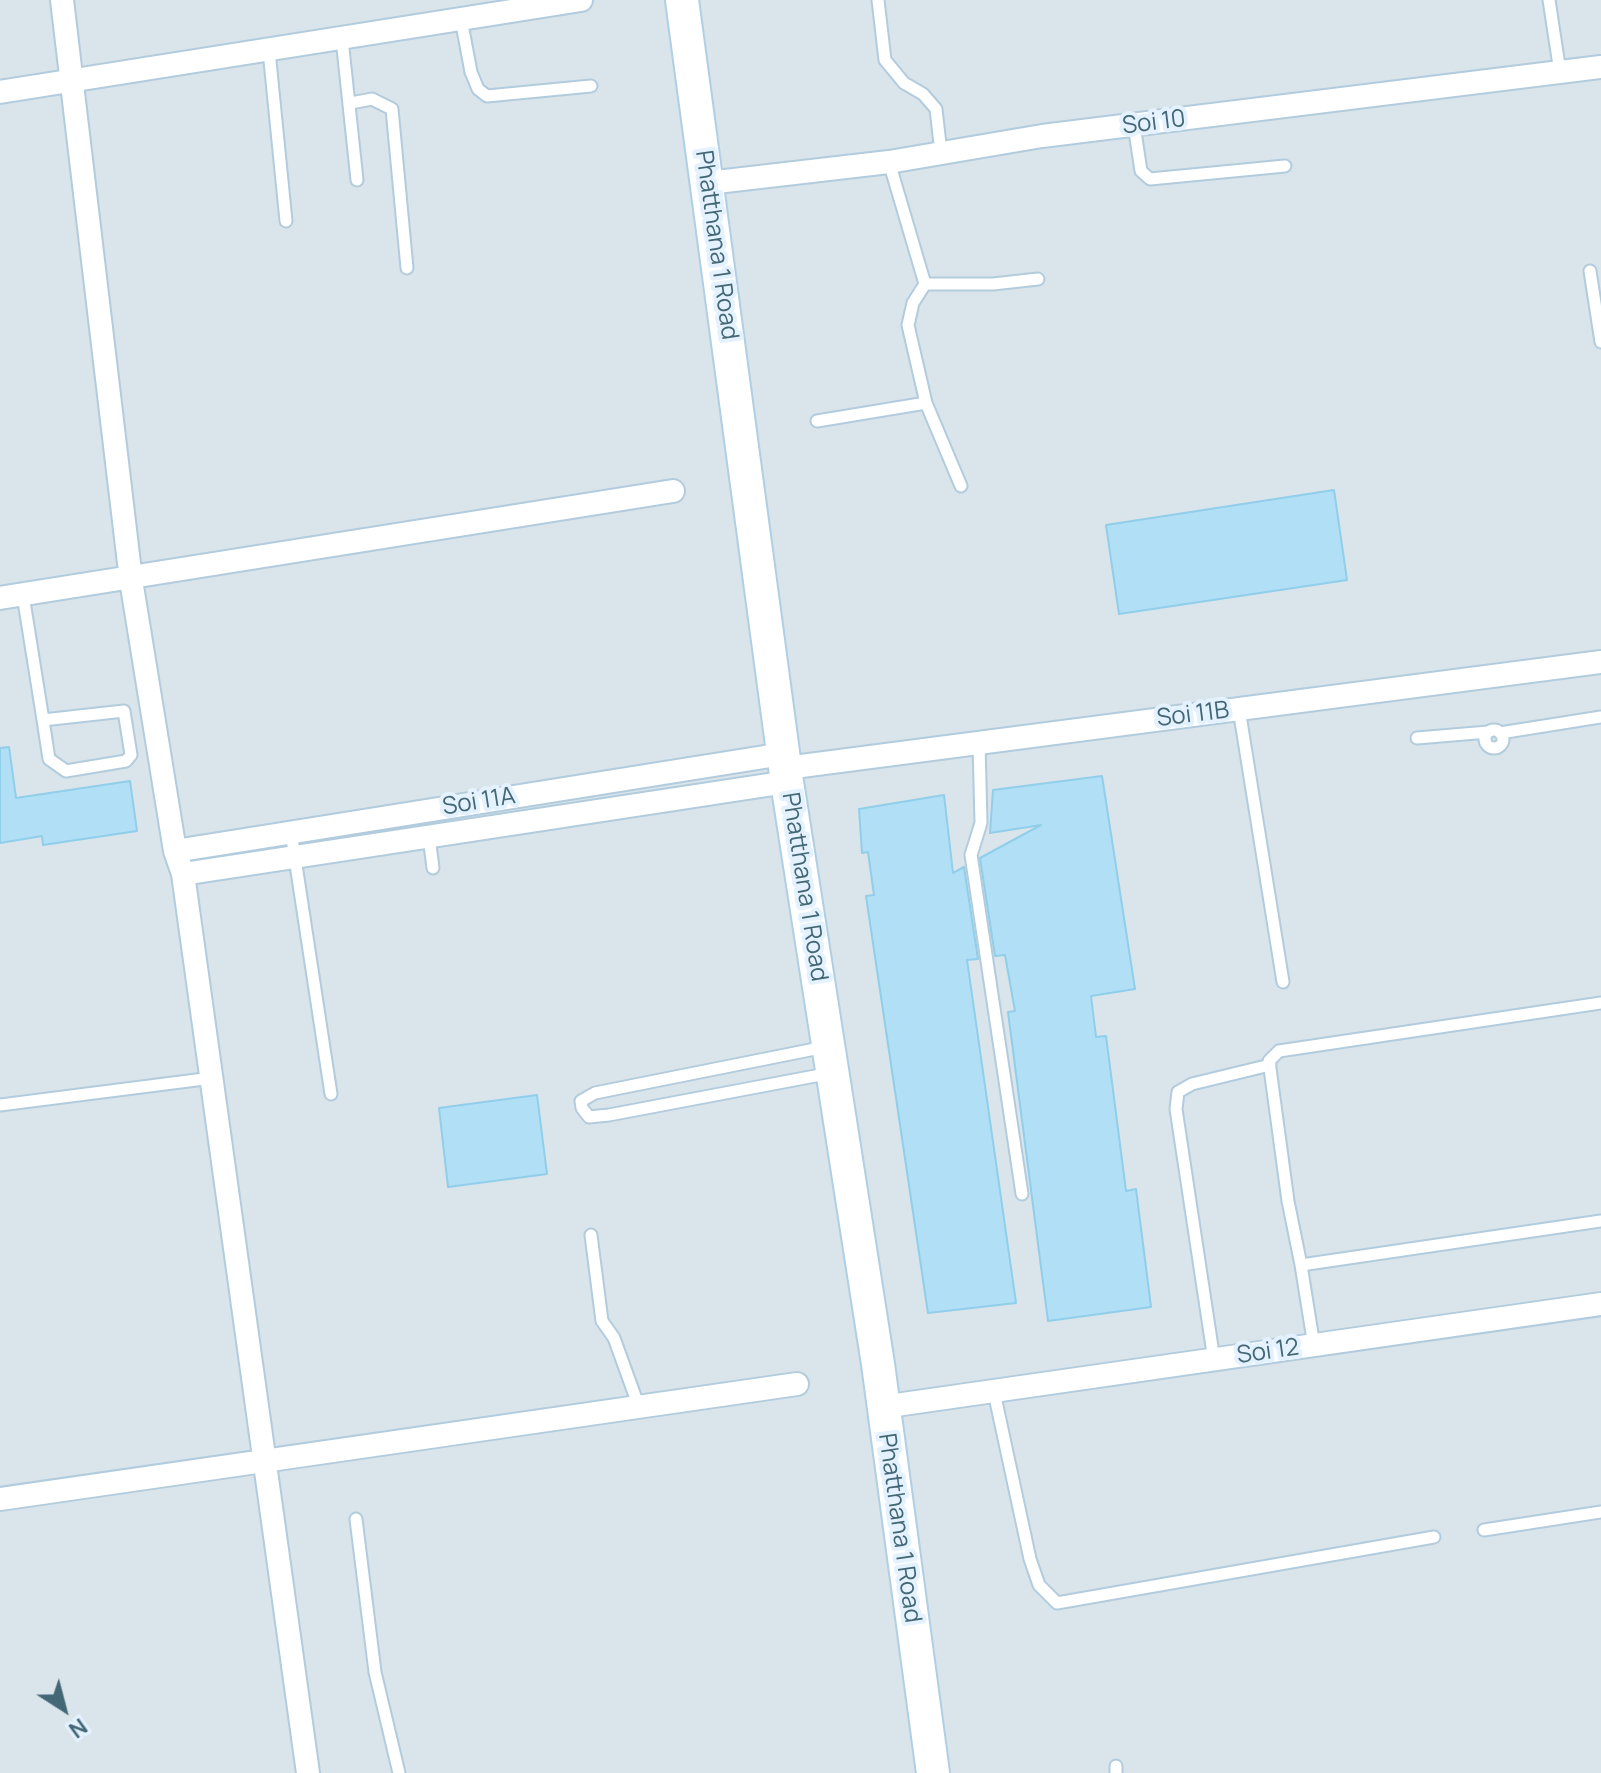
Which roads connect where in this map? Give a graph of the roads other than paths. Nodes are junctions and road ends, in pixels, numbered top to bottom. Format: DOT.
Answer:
graph roads {
  1 [pos="62,0"];
  2 [pos="581,0"];
  3 [pos="682,0"];
  4 [pos="878,0"];
  5 [pos="1549,0"];
  6 [pos="461,19"];
  7 [pos="342,39"];
  8 [pos="269,51"];
  9 [pos="1601,67"];
  10 [pos="1560,72"];
  11 [pos="72,82"];
  12 [pos="591,86"];
  13 [pos="0,92"];
  14 [pos="351,103"];
  15 [pos="1134,125"];
  16 [pos="941,153"];
  17 [pos="889,162"];
  18 [pos="1285,166"];
  19 [pos="357,180"];
  20 [pos="708,183"];
  21 [pos="286,221"];
  22 [pos="407,268"];
  23 [pos="1590,271"];
  24 [pos="1038,279"];
  25 [pos="925,284"];
  26 [pos="1601,342"];
  27 [pos="926,403"];
  28 [pos="817,421"];
  29 [pos="961,486"];
  30 [pos="673,491"];
  31 [pos="131,580"];
  32 [pos="23,595"];
  33 [pos="0,598"];
  34 [pos="1601,662"];
  35 [pos="1239,709"];
  36 [pos="1601,717"];
  37 [pos="43,720"];
  38 [pos="1417,738"];
  39 [pos="979,743"];
  40 [pos="785,768"];
  41 [pos="464,805"];
  42 [pos="339,825"];
  43 [pos="467,831"];
  44 [pos="291,832"];
  45 [pos="429,837"];
  46 [pos="341,850"];
  47 [pos="175,851"];
  48 [pos="295,857"];
  49 [pos="433,868"];
  50 [pos="183,874"];
  51 [pos="1283,982"];
  52 [pos="1601,1003"];
  53 [pos="832,1059"];
  54 [pos="1270,1065"];
  55 [pos="212,1078"];
  56 [pos="331,1094"];
  57 [pos="0,1105"];
  58 [pos="1022,1194"];
  59 [pos="1601,1221"];
  60 [pos="591,1235"];
  61 [pos="1301,1265"];
  62 [pos="1601,1304"];
  63 [pos="1314,1346"];
  64 [pos="1214,1360"];
  65 [pos="797,1384"];
  66 [pos="994,1392"];
  67 [pos="639,1407"];
  68 [pos="882,1407"];
  69 [pos="266,1463"];
  70 [pos="0,1499"];
  71 [pos="1601,1512"];
  72 [pos="356,1519"];
  73 [pos="1484,1530"];
  74 [pos="1434,1537"];
  75 [pos="308,1773"];
  76 [pos="399,1773"];
  77 [pos="933,1773"];
  1 -- 11 [label="street"];
  2 -- 6 [label="street"];
  3 -- 20 [label="main road, Phatthana 1 Road"];
  4 -- 16 [label="lane"];
  5 -- 10 [label="lane"];
  6 -- 7 [label="street"];
  6 -- 12 [label="lane"];
  7 -- 8 [label="street"];
  7 -- 14 [label="lane"];
  8 -- 11 [label="street"];
  8 -- 21 [label="lane"];
  9 -- 10 [label="street, Soi 10"];
  10 -- 15 [label="street, Soi 10"];
  11 -- 13 [label="street"];
  11 -- 31 [label="street"];
  14 -- 19 [label="lane"];
  14 -- 22 [label="lane"];
  15 -- 16 [label="street, Soi 10"];
  15 -- 18 [label="lane"];
  16 -- 17 [label="street, Soi 10"];
  17 -- 20 [label="street, Soi 10"];
  17 -- 25 [label="lane"];
  20 -- 40 [label="main road, Phatthana 1 Road"];
  23 -- 26 [label="lane"];
  24 -- 25 [label="lane"];
  25 -- 27 [label="lane"];
  27 -- 28 [label="lane"];
  27 -- 29 [label="lane"];
  30 -- 31 [label="street"];
  31 -- 32 [label="street"];
  31 -- 47 [label="street"];
  32 -- 33 [label="street"];
  32 -- 37 [label="lane"];
  34 -- 35 [label="street, Soi 11B"];
  35 -- 39 [label="street, Soi 11B"];
  35 -- 51 [label="lane"];
  36 -- 38 [label="lane"];
  37 -- 37 [label="lane"];
  39 -- 40 [label="street, Soi 11B"];
  39 -- 58 [label="lane"];
  40 -- 41 [label="street, Soi 11A"];
  40 -- 43 [label="street"];
  40 -- 53 [label="main road, Phatthana 1 Road"];
  41 -- 42 [label="street, Soi 11A"];
  41 -- 43 [label="street"];
  42 -- 44 [label="street, Soi 11A"];
  42 -- 46 [label="street"];
  43 -- 45 [label="street"];
  44 -- 47 [label="street, Soi 11A"];
  44 -- 48 [label="lane"];
  45 -- 46 [label="street"];
  45 -- 49 [label="lane"];
  46 -- 48 [label="street"];
  47 -- 50 [label="street"];
  48 -- 50 [label="street"];
  48 -- 56 [label="lane"];
  50 -- 55 [label="street"];
  52 -- 54 [label="lane"];
  53 -- 53 [label="lane"];
  53 -- 68 [label="main road, Phatthana 1 Road"];
  54 -- 61 [label="lane"];
  54 -- 64 [label="lane"];
  55 -- 57 [label="lane"];
  55 -- 69 [label="street"];
  59 -- 61 [label="lane"];
  60 -- 67 [label="lane"];
  61 -- 63 [label="lane"];
  62 -- 63 [label="street, Soi 12"];
  63 -- 64 [label="street, Soi 12"];
  64 -- 66 [label="street, Soi 12"];
  65 -- 67 [label="street"];
  66 -- 68 [label="street, Soi 12"];
  66 -- 74 [label="lane"];
  67 -- 69 [label="street"];
  68 -- 77 [label="main road, Phatthana 1 Road"];
  69 -- 70 [label="street"];
  69 -- 75 [label="street"];
  71 -- 73 [label="lane"];
  72 -- 76 [label="lane"];
}
